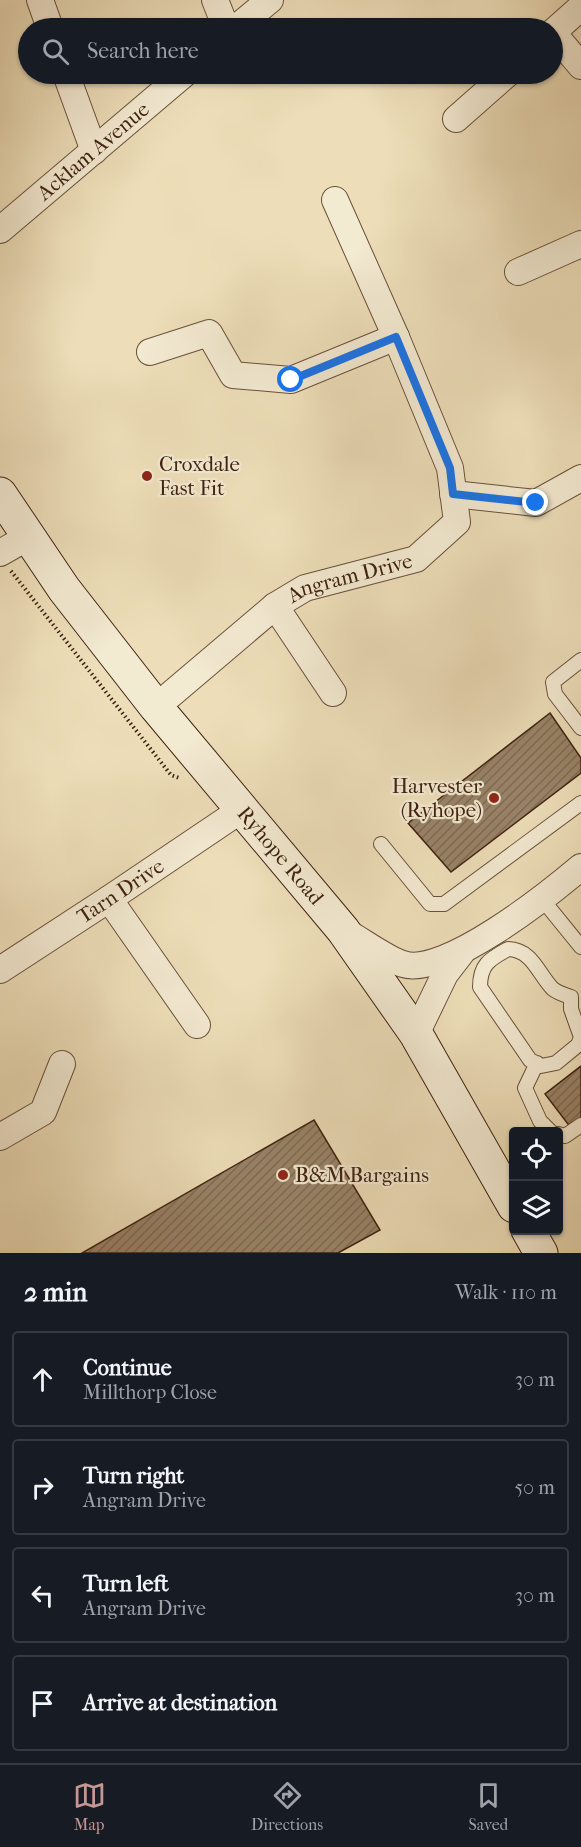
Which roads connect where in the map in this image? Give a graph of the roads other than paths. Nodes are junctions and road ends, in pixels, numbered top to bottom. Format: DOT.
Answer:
graph roads {
  1 [pos="40,0"];
  2 [pos="215,0"];
  3 [pos="270,0"];
  4 [pos="579,9"];
  5 [pos="46,18"];
  6 [pos="222,18"];
  7 [pos="248,18"];
  8 [pos="563,24"];
  9 [pos="563,45"];
  10 [pos="581,66"];
  11 [pos="70,84"];
  12 [pos="172,84"];
  13 [pos="495,84"];
  14 [pos="456,118"];
  15 [pos="94,151"];
  16 [pos="334,200"];
  17 [pos="0,230"];
  18 [pos="581,243"];
  19 [pos="519,272"];
  20 [pos="396,337"];
  21 [pos="150,352"];
  22 [pos="581,478"];
  23 [pos="0,494"];
  24 [pos="453,494"];
  25 [pos="28,537"];
  26 [pos="4,560"];
  27 [pos="275,606"];
  28 [pos="581,660"];
  29 [pos="333,693"];
  30 [pos="156,707"];
  31 [pos="581,728"];
  32 [pos="581,803"];
  33 [pos="241,810"];
  34 [pos="381,844"];
  35 [pos="581,867"];
  36 [pos="542,899"];
  37 [pos="109,900"];
  38 [pos="344,930"];
  39 [pos="581,947"];
  40 [pos="462,952"];
  41 [pos="0,970"];
  42 [pos="576,993"];
  43 [pos="197,1025"];
  44 [pos="416,1034"];
  45 [pos="537,1063"];
  46 [pos="62,1064"];
  47 [pos="581,1125"];
  48 [pos="547,1127"];
  49 [pos="563,1136"];
  50 [pos="0,1137"];
  51 [pos="509,1199"];
  52 [pos="531,1235"];
  53 [pos="542,1253"];
  1 -- 5 [label="street"];
  2 -- 6 [label="street"];
  3 -- 7 [label="street"];
  4 -- 8 [label="street"];
  9 -- 10 [label="street"];
  11 -- 15 [label="street"];
  12 -- 15 [label="street, Acklam Avenue"];
  13 -- 14 [label="street"];
  15 -- 17 [label="street, Acklam Avenue"];
  16 -- 20 [label="street, Angram Drive"];
  18 -- 19 [label="street"];
  20 -- 21 [label="street"];
  20 -- 24 [label="street, Angram Drive"];
  22 -- 24 [label="street"];
  23 -- 25 [label="main road, Ryhope Road"];
  24 -- 27 [label="street, Angram Drive"];
  25 -- 26 [label="street"];
  25 -- 30 [label="main road, Ryhope Road"];
  27 -- 29 [label="street, Angram Drive"];
  27 -- 30 [label="street, Angram Drive"];
  28 -- 31 [label="lane"];
  30 -- 33 [label="main road, Ryhope Road"];
  32 -- 34 [label="lane"];
  33 -- 37 [label="street, Tarn Drive"];
  33 -- 38 [label="main road, Ryhope Road"];
  35 -- 36 [label="street"];
  36 -- 39 [label="lane"];
  36 -- 40 [label="street"];
  37 -- 41 [label="street, Tarn Drive"];
  37 -- 43 [label="street"];
  38 -- 40 [label="street"];
  38 -- 44 [label="main road, Ryhope Road"];
  40 -- 44 [label="street"];
  42 -- 45 [label="lane"];
  42 -- 45 [label="lane"];
  44 -- 51 [label="main road, Ryhope Road"];
  45 -- 48 [label="lane"];
  46 -- 50 [label="street"];
  47 -- 49 [label="lane"];
  52 -- 53 [label="main road"];
}
